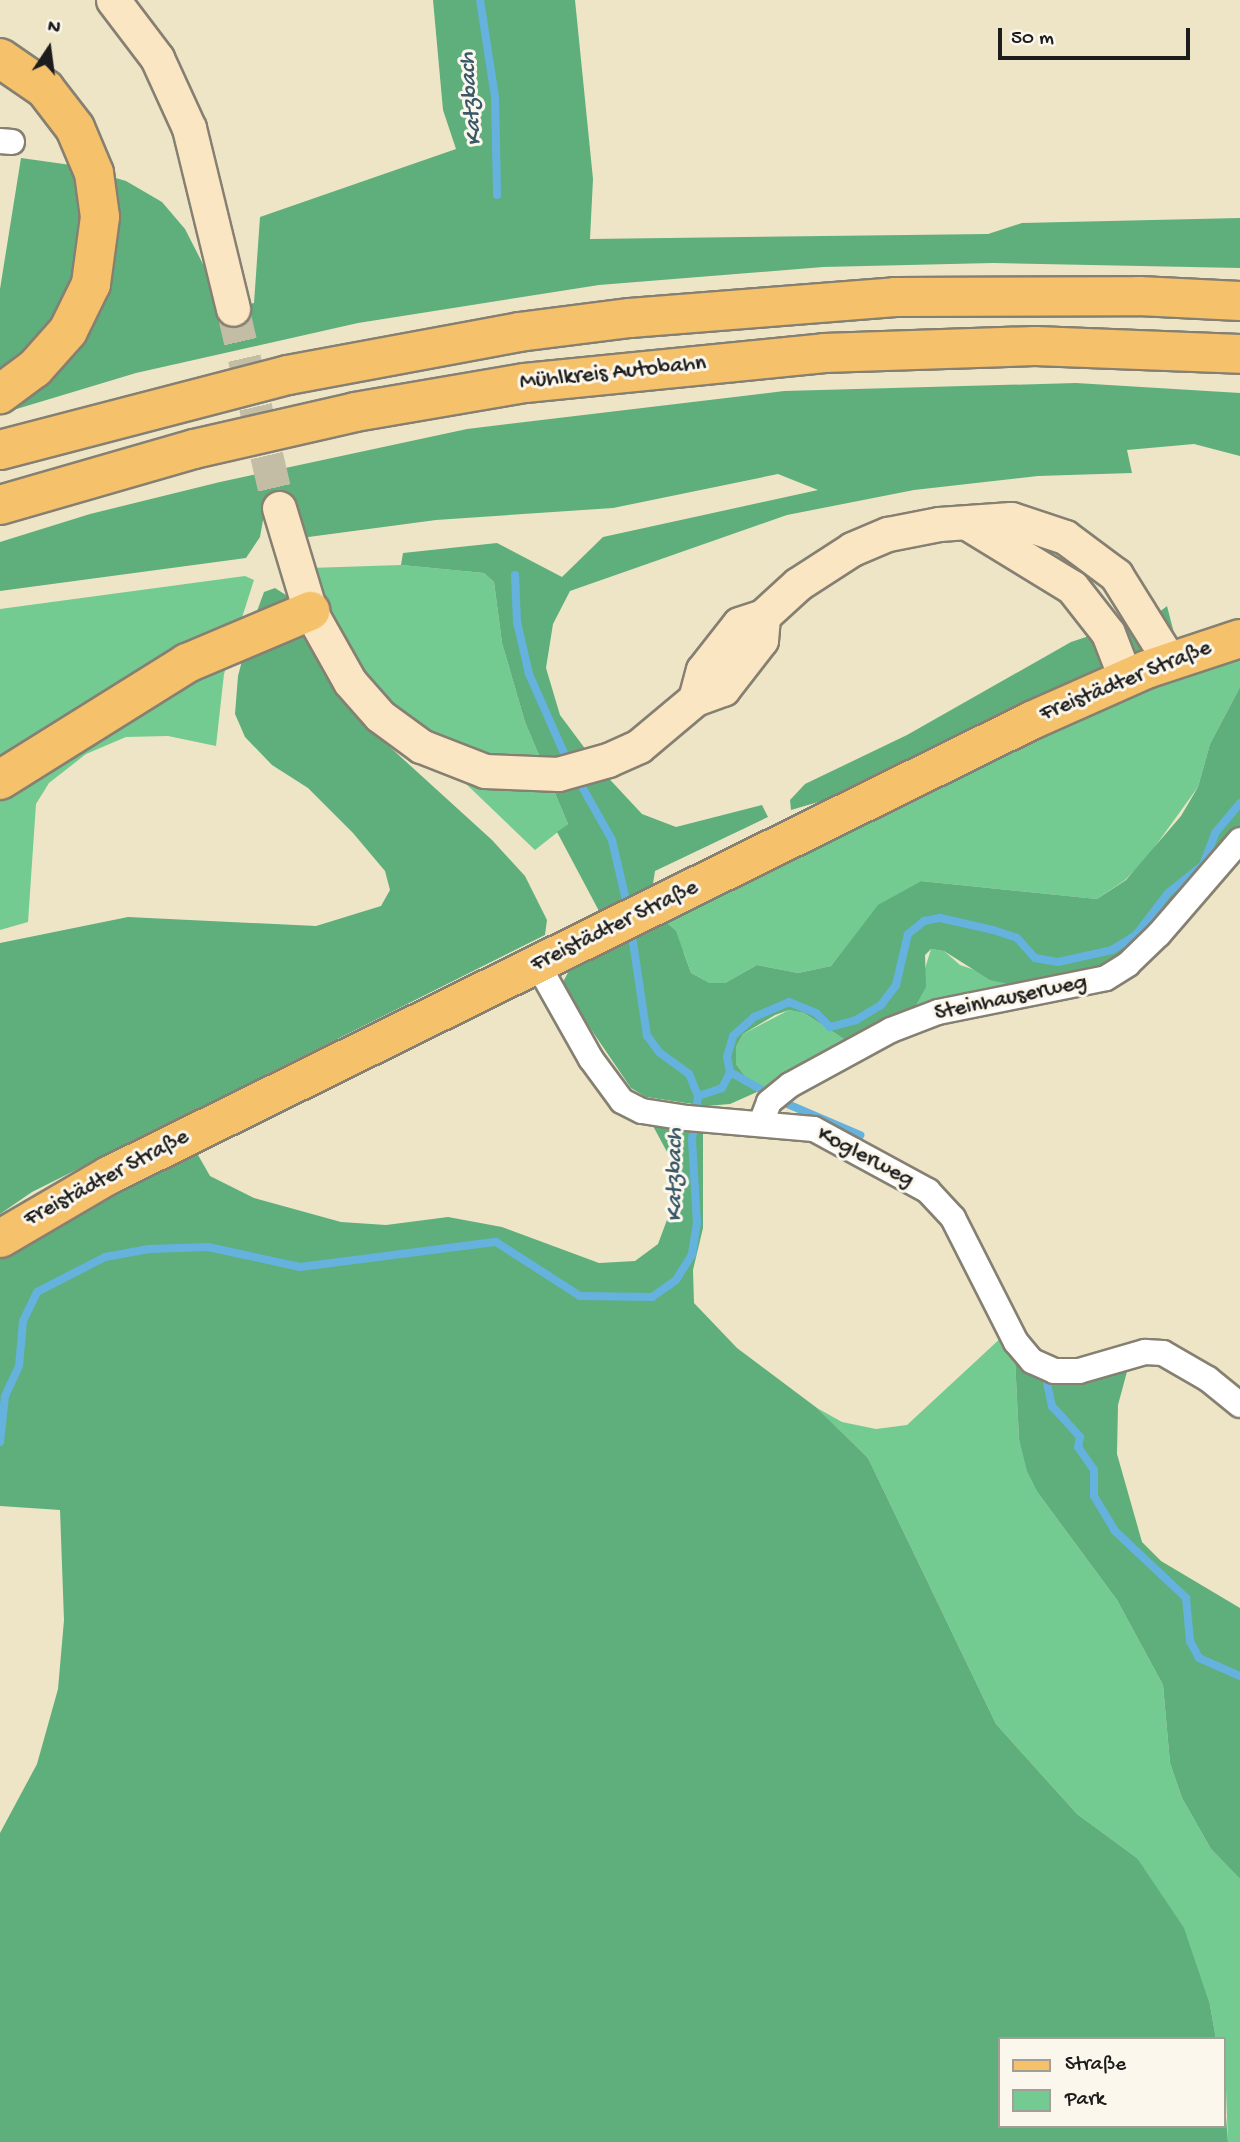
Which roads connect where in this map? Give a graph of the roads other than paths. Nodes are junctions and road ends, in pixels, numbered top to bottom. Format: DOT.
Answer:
graph roads {
  1 [pos="113,0"];
  2 [pos="0,58"];
  3 [pos="1240,301"];
  4 [pos="233,309"];
  5 [pos="1240,354"];
  6 [pos="0,394"];
  7 [pos="0,450"];
  8 [pos="0,505"];
  9 [pos="279,508"];
  10 [pos="967,523"];
  11 [pos="310,611"];
  12 [pos="1240,638"];
  13 [pos="1169,660"];
  14 [pos="1125,677"];
  15 [pos="0,780"];
  16 [pos="1240,840"];
  17 [pos="538,965"];
  18 [pos="771,1105"];
  19 [pos="0,1238"];
  20 [pos="1240,1405"];
  1 -- 4 [label="street"];
  2 -- 6 [label="highway"];
  3 -- 7 [label="highway"];
  5 -- 8 [label="highway, Mühlkreis Autobahn"];
  9 -- 11 [label="street"];
  10 -- 11 [label="street"];
  10 -- 13 [label="street"];
  10 -- 14 [label="street"];
  11 -- 15 [label="highway"];
  12 -- 13 [label="main road, Freistädter Straße"];
  13 -- 14 [label="main road, Freistädter Straße"];
  14 -- 17 [label="main road, Freistädter Straße"];
  16 -- 18 [label="street, Steinhauserweg"];
  17 -- 18 [label="street, Koglerweg"];
  17 -- 19 [label="main road, Freistädter Straße"];
  18 -- 20 [label="street, Koglerweg"];
}
